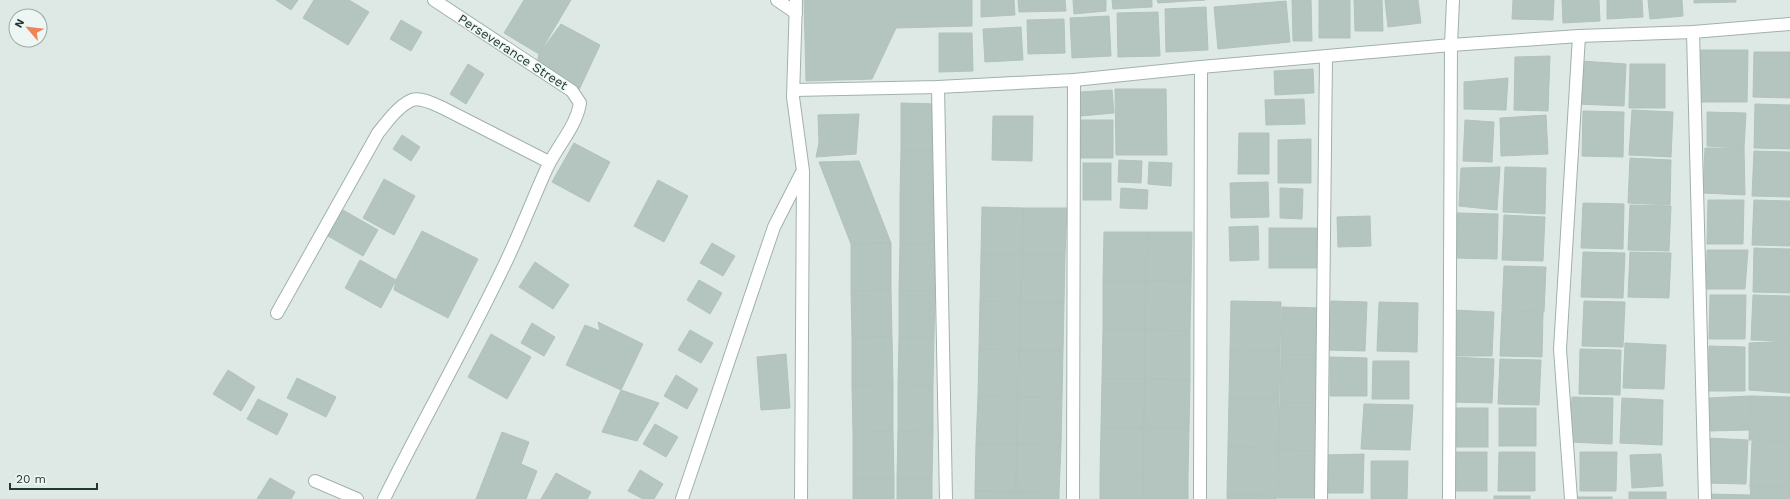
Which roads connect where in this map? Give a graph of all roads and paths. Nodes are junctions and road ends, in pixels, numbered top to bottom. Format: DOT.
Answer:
graph roads {
  1 [pos="434,0"];
  2 [pos="777,0"];
  3 [pos="796,0"];
  4 [pos="1453,0"];
  5 [pos="796,13"];
  6 [pos="1790,24"];
  7 [pos="1693,32"];
  8 [pos="1578,36"];
  9 [pos="1451,45"];
  10 [pos="1326,57"];
  11 [pos="1201,67"];
  12 [pos="1074,80"];
  13 [pos="938,87"];
  14 [pos="794,90"];
  15 [pos="549,162"];
  16 [pos="803,171"];
  17 [pos="276,313"];
  18 [pos="315,481"];
  19 [pos="357,499"];
  20 [pos="384,499"];
  21 [pos="682,499"];
  22 [pos="801,499"];
  23 [pos="946,499"];
  24 [pos="1073,499"];
  25 [pos="1200,499"];
  26 [pos="1321,499"];
  27 [pos="1449,499"];
  28 [pos="1571,499"];
  29 [pos="1705,499"];
  1 -- 15 [label="street, Perseverance Street"];
  2 -- 5 [label="street"];
  3 -- 5 [label="street"];
  4 -- 9 [label="street"];
  5 -- 14 [label="street"];
  6 -- 7 [label="street"];
  7 -- 8 [label="street"];
  7 -- 29 [label="street"];
  8 -- 9 [label="street"];
  8 -- 28 [label="street"];
  9 -- 10 [label="street"];
  9 -- 27 [label="street"];
  10 -- 11 [label="street"];
  10 -- 26 [label="street"];
  11 -- 12 [label="street"];
  11 -- 25 [label="street"];
  12 -- 13 [label="street"];
  12 -- 24 [label="street"];
  13 -- 14 [label="street"];
  13 -- 23 [label="street"];
  14 -- 16 [label="street"];
  15 -- 17 [label="street"];
  15 -- 20 [label="street"];
  16 -- 21 [label="street"];
  16 -- 22 [label="street"];
  18 -- 19 [label="street"];
}
